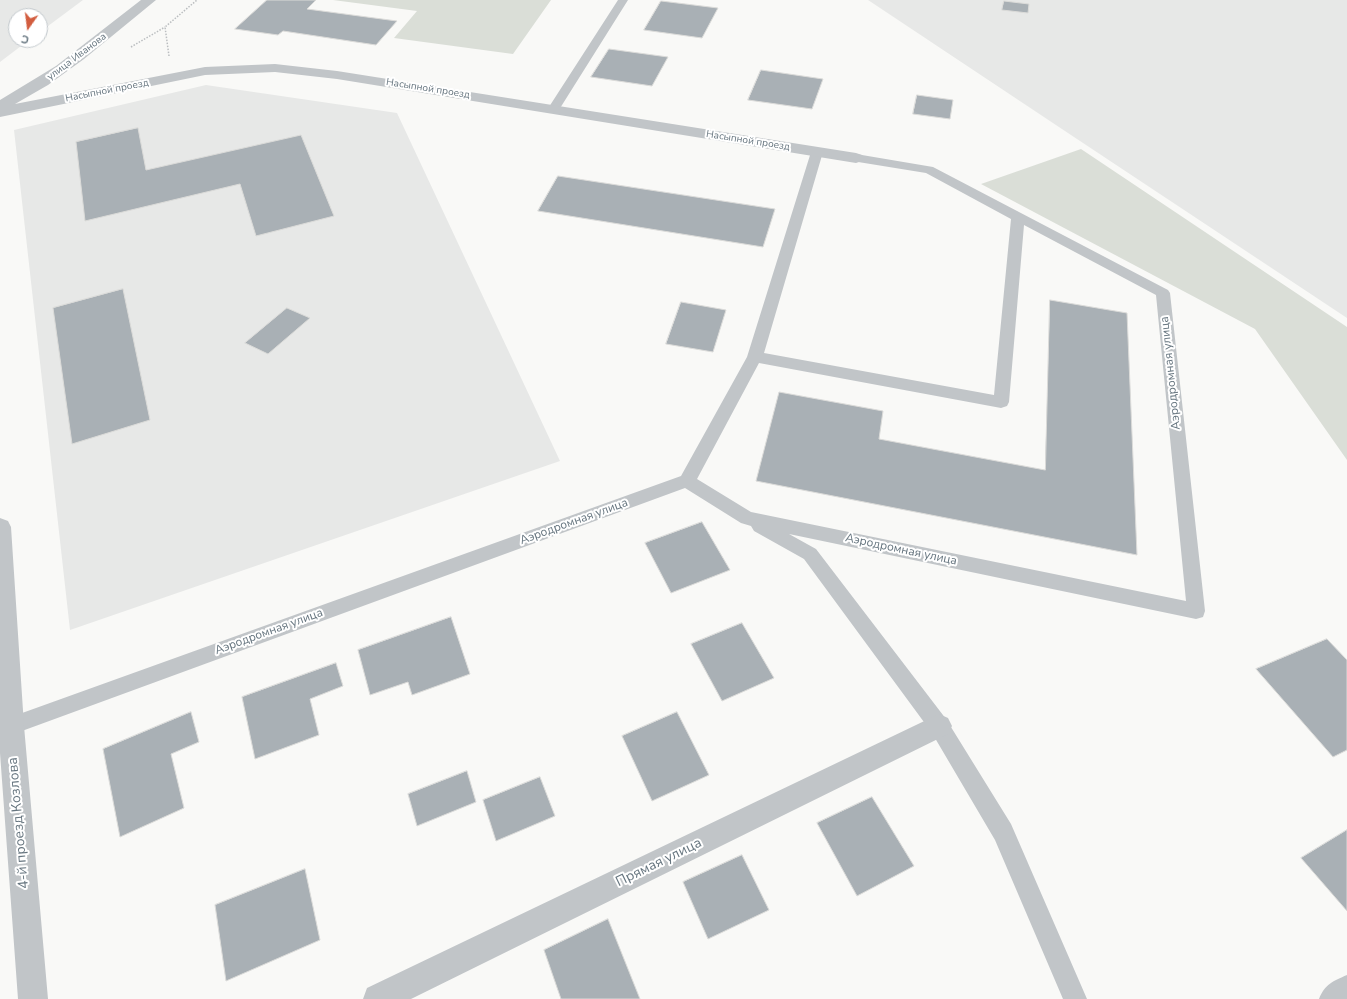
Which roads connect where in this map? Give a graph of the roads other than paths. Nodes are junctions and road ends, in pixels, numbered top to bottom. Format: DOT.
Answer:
graph roads {
  1 [pos="150,0"];
  2 [pos="622,0"];
  3 [pos="0,106"];
  4 [pos="553,110"];
  5 [pos="0,112"];
  6 [pos="817,152"];
  7 [pos="856,158"];
  8 [pos="1018,218"];
  9 [pos="755,358"];
  10 [pos="687,481"];
  11 [pos="747,518"];
  12 [pos="0,527"];
  13 [pos="1,580"];
  14 [pos="939,726"];
  15 [pos="5,728"];
  16 [pos="1347,990"];
  17 [pos="34,999"];
  18 [pos="378,999"];
  19 [pos="1075,999"];
  20 [pos="1334,999"];
  1 -- 3 [label="street, улица Иванова"];
  2 -- 4 [label="lane"];
  4 -- 5 [label="street, Насыпной проезд"];
  4 -- 6 [label="street, Насыпной проезд"];
  6 -- 7 [label="street, Насыпной проезд"];
  6 -- 9 [label="lane"];
  7 -- 8 [label="lane, Аэродромная улица"];
  8 -- 9 [label="lane"];
  8 -- 11 [label="lane, Аэродромная улица"];
  9 -- 10 [label="lane"];
  10 -- 11 [label="lane, Аэродромная улица"];
  10 -- 15 [label="lane, Аэродромная улица"];
  11 -- 14 [label="lane"];
  12 -- 13 [label="street, 4-й проезд Козлова"];
  13 -- 15 [label="street, 4-й проезд Козлова"];
  14 -- 18 [label="street, Прямая улица"];
  14 -- 19 [label="lane"];
  15 -- 17 [label="street, 4-й проезд Козлова"];
  16 -- 20 [label="street"];
}
